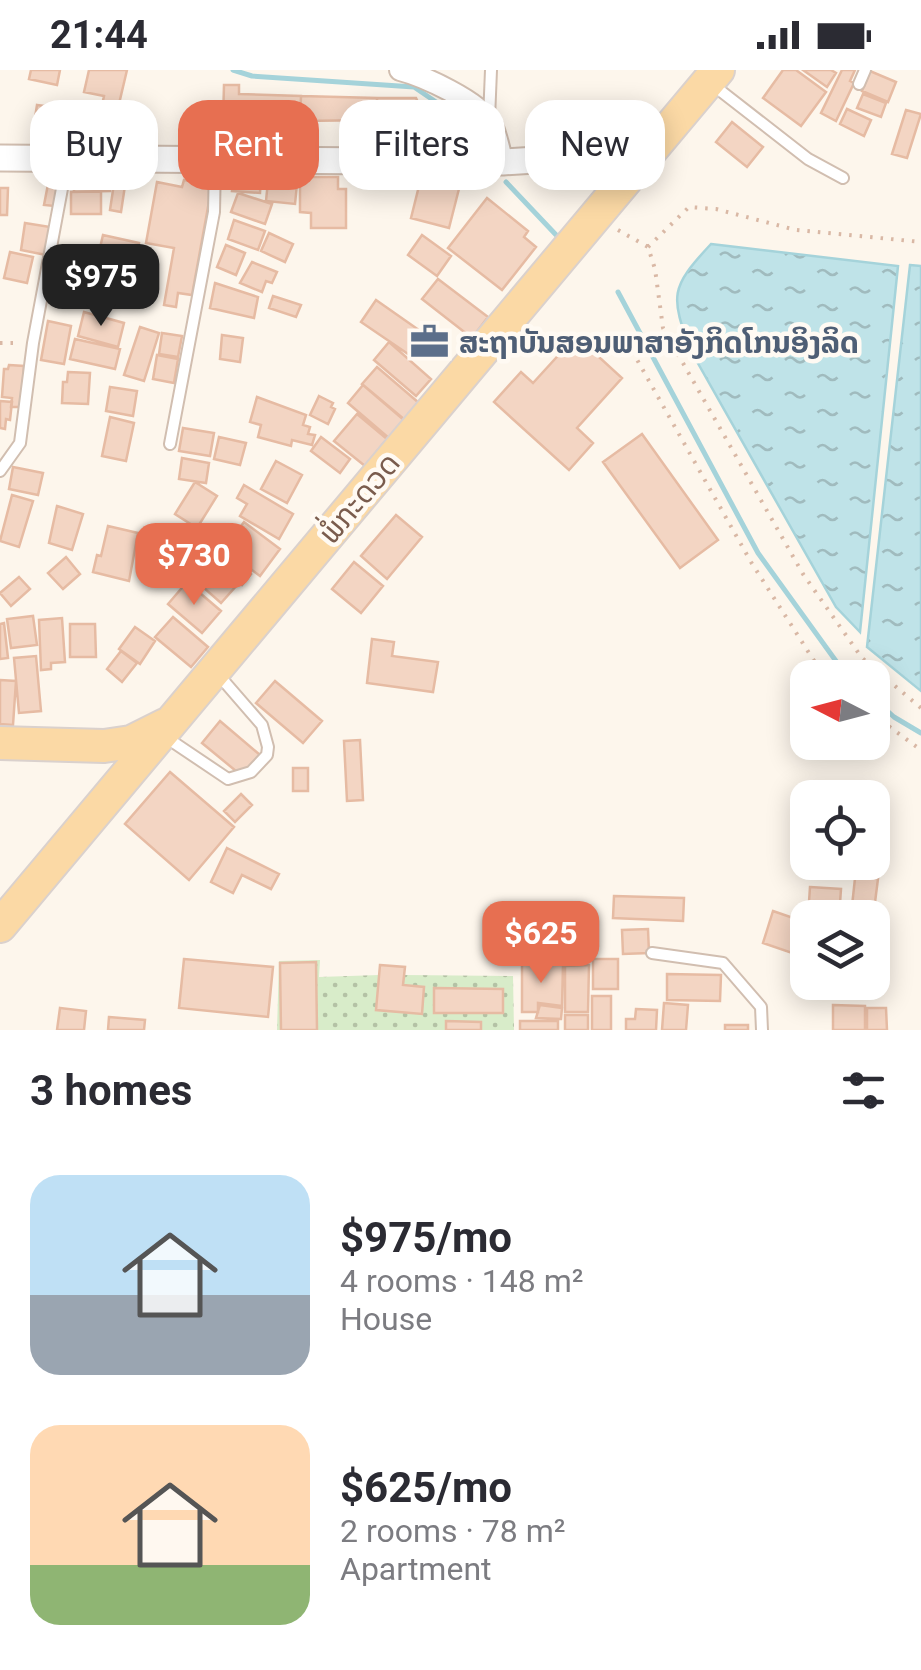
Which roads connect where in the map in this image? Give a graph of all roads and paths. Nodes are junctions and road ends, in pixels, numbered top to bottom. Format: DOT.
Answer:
graph roads {
  1 [pos="400,70"];
  2 [pos="490,70"];
  3 [pos="865,70"];
  4 [pos="713,76"];
  5 [pos="859,84"];
  6 [pos="463,100"];
  7 [pos="490,100"];
  8 [pos="665,133"];
  9 [pos="0,158"];
  10 [pos="30,158"];
  11 [pos="843,178"];
  12 [pos="61,190"];
  13 [pos="214,190"];
  14 [pos="617,190"];
  15 [pos="596,216"];
  16 [pos="921,242"];
  17 [pos="648,247"];
  18 [pos="622,333"];
  19 [pos="0,343"];
  20 [pos="33,343"];
  21 [pos="170,444"];
  22 [pos="0,471"];
  23 [pos="814,660"];
  24 [pos="216,672"];
  25 [pos="921,708"];
  26 [pos="890,727"];
  27 [pos="167,728"];
  28 [pos="0,744"];
  29 [pos="74,746"];
  30 [pos="921,750"];
  31 [pos="97,811"];
  32 [pos="0,926"];
  33 [pos="652,953"];
  34 [pos="762,1030"];
  1 -- 6 [label="street"];
  2 -- 7 [label="lane"];
  3 -- 5 [label="lane"];
  4 -- 8 [label="main road, ພໍ່ກະດວດ"];
  4 -- 11 [label="lane"];
  9 -- 10 [label="street"];
  12 -- 20 [label="lane"];
  13 -- 21 [label="lane"];
  14 -- 15 [label="main road, ພໍ່ກະດວດ"];
  15 -- 17 [label="path"];
  15 -- 24 [label="main road, ພໍ່ກະດວດ"];
  16 -- 17 [label="path"];
  17 -- 25 [label="path"];
  18 -- 23 [label="path"];
  19 -- 20 [label="path"];
  20 -- 22 [label="lane"];
  24 -- 27 [label="main road, ພໍ່ກະດວດ"];
  24 -- 27 [label="lane"];
  26 -- 30 [label="path"];
  27 -- 29 [label="main road"];
  27 -- 31 [label="main road, ພໍ່ກະດວດ"];
  28 -- 29 [label="main road"];
  29 -- 31 [label="main road"];
  31 -- 32 [label="main road, ພໍ່ກະດວດ"];
  33 -- 34 [label="lane"];
}
